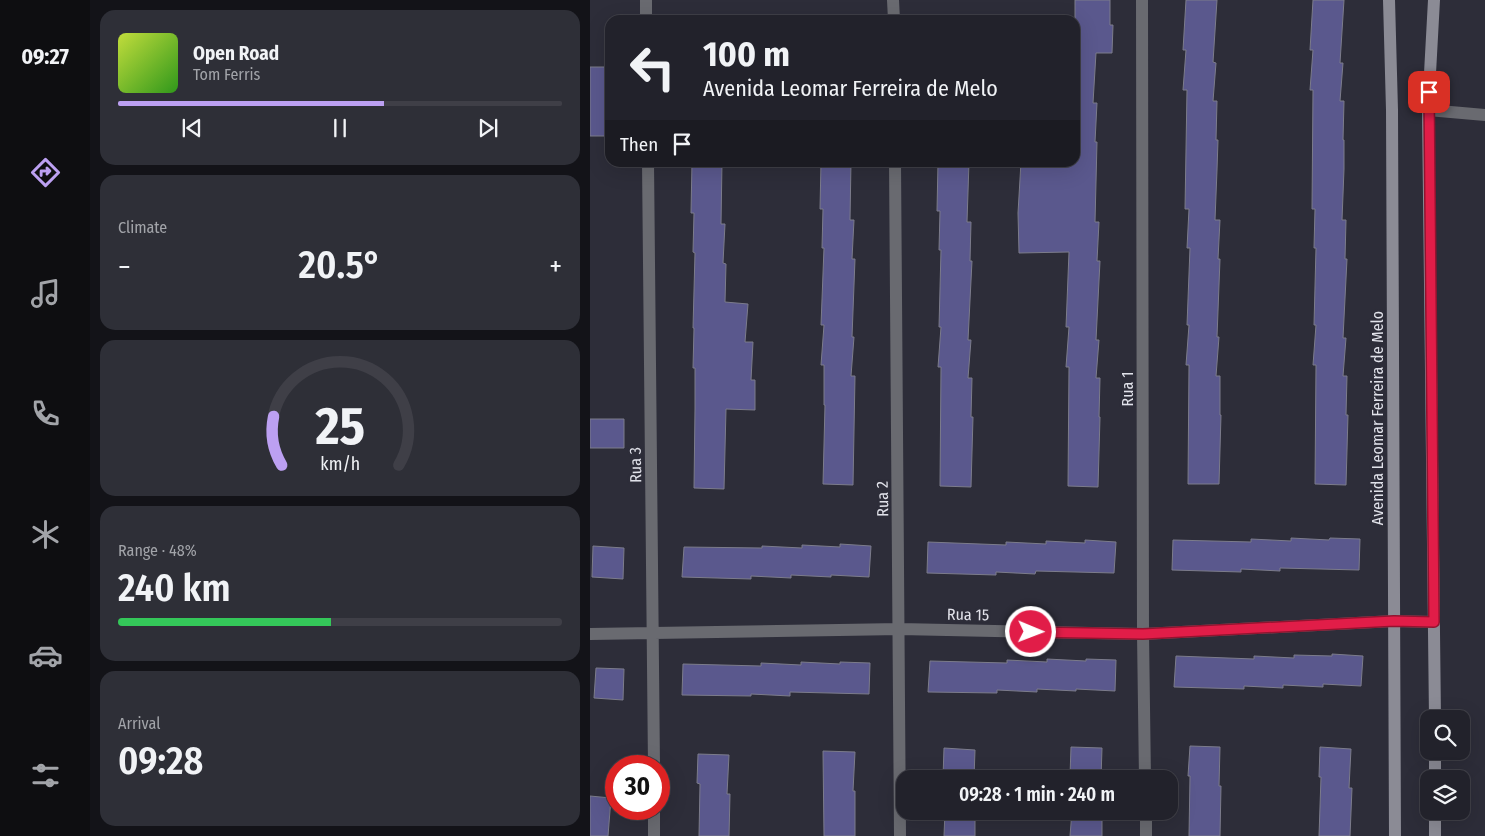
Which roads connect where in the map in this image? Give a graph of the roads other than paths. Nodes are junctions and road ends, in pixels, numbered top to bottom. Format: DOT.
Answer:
graph roads {
  1 [pos="646,0"];
  2 [pos="894,0"];
  3 [pos="1142,0"];
  4 [pos="1389,0"];
  5 [pos="1434,0"];
  6 [pos="646,15"];
  7 [pos="894,15"];
  8 [pos="1428,110"];
  9 [pos="1485,115"];
  10 [pos="648,167"];
  11 [pos="895,167"];
  12 [pos="1394,621"];
  13 [pos="1434,622"];
  14 [pos="900,629"];
  15 [pos="590,634"];
  16 [pos="653,634"];
  17 [pos="1143,634"];
  18 [pos="1435,710"];
  19 [pos="654,755"];
  20 [pos="1145,770"];
  21 [pos="654,820"];
  22 [pos="1146,820"];
  23 [pos="1435,820"];
  24 [pos="654,836"];
  25 [pos="900,836"];
  26 [pos="1146,836"];
  27 [pos="1395,836"];
  28 [pos="1435,836"];
  1 -- 6 [label="street"];
  2 -- 7 [label="street"];
  3 -- 17 [label="street, Rua 1"];
  4 -- 12 [label="street, Avenida Leomar Ferreira de Melo"];
  5 -- 8 [label="street"];
  8 -- 9 [label="street"];
  8 -- 13 [label="street"];
  10 -- 16 [label="street, Rua 3"];
  11 -- 14 [label="street, Rua 2"];
  12 -- 13 [label="street, Rua 15"];
  12 -- 17 [label="street, Rua 15"];
  12 -- 27 [label="street, Avenida Leomar Ferreira de Melo"];
  13 -- 18 [label="street"];
  14 -- 16 [label="street, Rua 15"];
  14 -- 17 [label="street, Rua 15"];
  14 -- 25 [label="street, Rua 2"];
  15 -- 16 [label="street, Rua 15"];
  16 -- 19 [label="street, Rua 3"];
  17 -- 20 [label="street, Rua 1"];
  21 -- 24 [label="street"];
  22 -- 26 [label="street"];
  23 -- 28 [label="street"];
}
